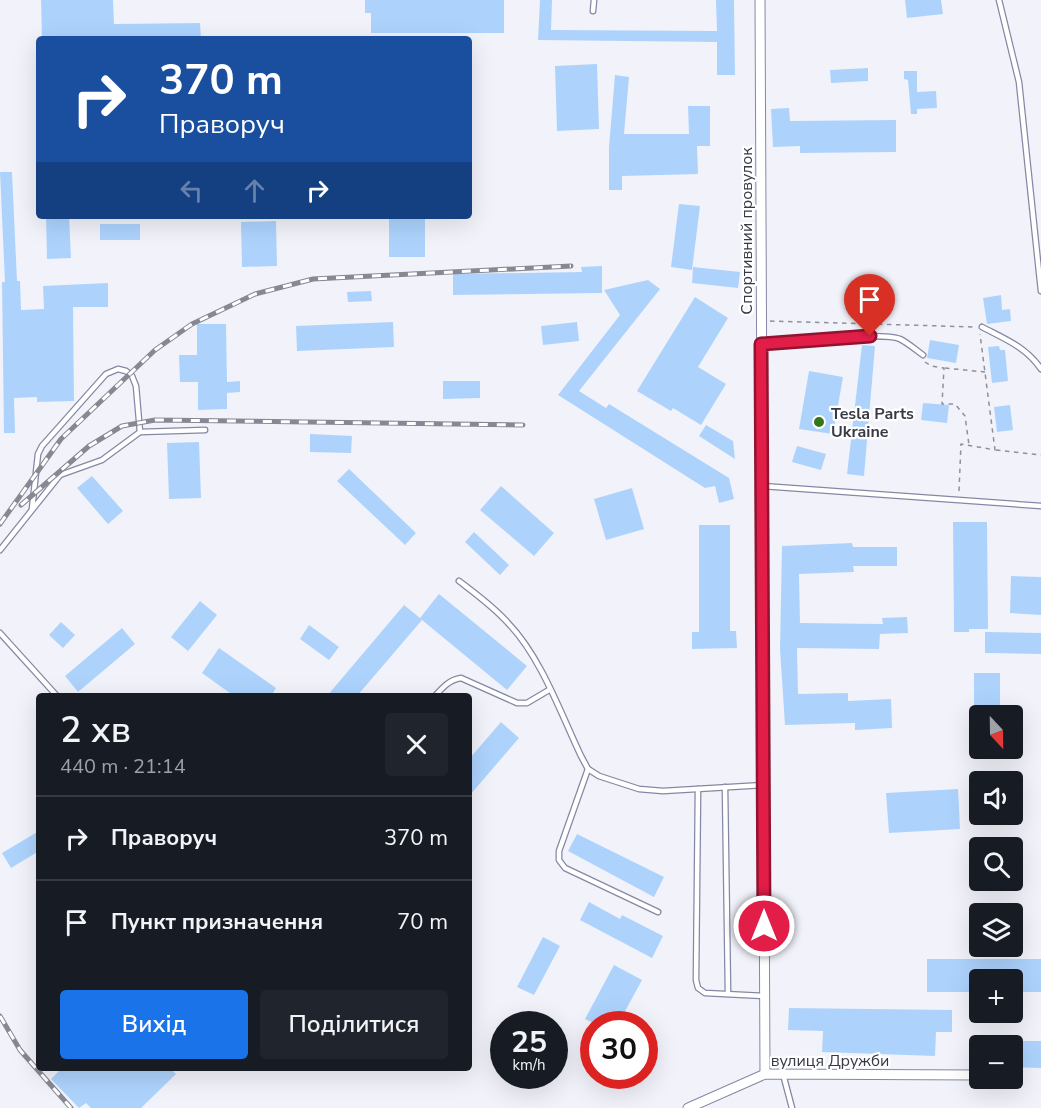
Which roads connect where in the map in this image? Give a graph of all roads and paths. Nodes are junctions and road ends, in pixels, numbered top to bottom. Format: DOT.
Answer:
graph roads {
  1 [pos="594,0"];
  2 [pos="760,0"];
  3 [pos="999,0"];
  4 [pos="594,11"];
  5 [pos="1041,291"];
  6 [pos="761,321"];
  7 [pos="982,327"];
  8 [pos="761,344"];
  9 [pos="923,355"];
  10 [pos="944,368"];
  11 [pos="1041,368"];
  12 [pos="985,372"];
  13 [pos="205,430"];
  14 [pos="140,432"];
  15 [pos="969,445"];
  16 [pos="995,450"];
  17 [pos="1041,455"];
  18 [pos="762,486"];
  19 [pos="958,500"];
  20 [pos="1041,506"];
  21 [pos="32,511"];
  22 [pos="0,550"];
  23 [pos="459,581"];
  24 [pos="0,633"];
  25 [pos="549,690"];
  26 [pos="54,693"];
  27 [pos="438,693"];
  28 [pos="588,769"];
  29 [pos="764,785"];
  30 [pos="725,787"];
  31 [pos="698,789"];
  32 [pos="658,912"];
  33 [pos="728,994"];
  34 [pos="765,996"];
  35 [pos="765,1074"];
  36 [pos="783,1074"];
  37 [pos="969,1075"];
  38 [pos="688,1108"];
  39 [pos="792,1108"];
  1 -- 4 [label="lane"];
  2 -- 6 [label="street, Спортивний провулок"];
  3 -- 5 [label="lane"];
  6 -- 8 [label="street, Спортивний провулок"];
  6 -- 12 [label="path"];
  7 -- 11 [label="lane"];
  8 -- 9 [label="lane"];
  8 -- 18 [label="street, Спортивний провулок"];
  9 -- 10 [label="path"];
  10 -- 12 [label="path"];
  10 -- 15 [label="path"];
  12 -- 16 [label="path"];
  13 -- 14 [label="lane"];
  14 -- 21 [label="lane"];
  14 -- 21 [label="lane"];
  15 -- 16 [label="path"];
  15 -- 19 [label="path"];
  16 -- 17 [label="path"];
  18 -- 19 [label="lane"];
  18 -- 29 [label="street, Спортивний провулок"];
  19 -- 20 [label="lane"];
  21 -- 22 [label="lane"];
  23 -- 25 [label="lane"];
  24 -- 26 [label="lane"];
  25 -- 27 [label="lane"];
  25 -- 28 [label="lane"];
  28 -- 31 [label="lane"];
  28 -- 32 [label="lane"];
  29 -- 30 [label="lane"];
  29 -- 34 [label="street, Спортивний провулок"];
  30 -- 31 [label="lane"];
  30 -- 33 [label="lane"];
  31 -- 33 [label="lane"];
  33 -- 34 [label="lane"];
  34 -- 35 [label="street, Спортивний провулок"];
  35 -- 36 [label="street, вулиця Дружби"];
  35 -- 38 [label="street, вулиця Дружби"];
  36 -- 37 [label="street, вулиця Дружби"];
  36 -- 39 [label="lane"];
}
